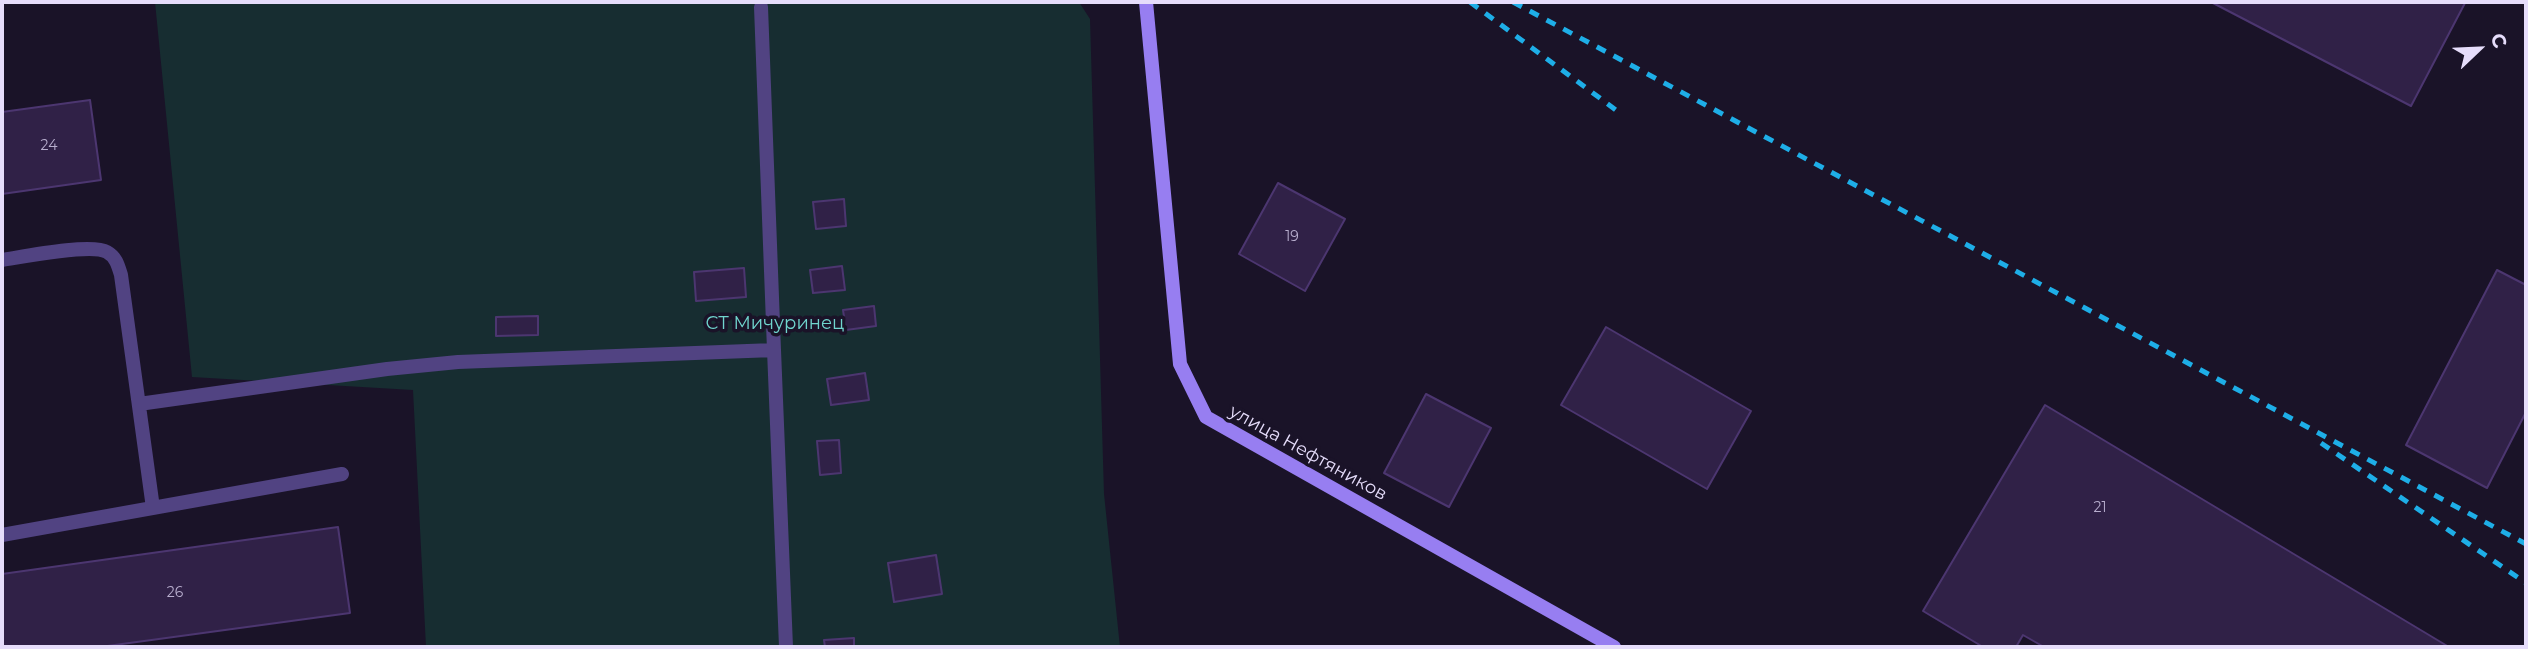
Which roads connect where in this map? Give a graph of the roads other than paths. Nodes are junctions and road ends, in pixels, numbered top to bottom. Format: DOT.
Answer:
graph roads {
  1 [pos="1146,2"];
  2 [pos="761,7"];
  3 [pos="2,260"];
  4 [pos="774,350"];
  5 [pos="139,404"];
  6 [pos="342,474"];
  7 [pos="153,508"];
  8 [pos="2,534"];
  9 [pos="786,647"];
  10 [pos="1614,647"];
  1 -- 10 [label="street, улица Нефтяников"];
  2 -- 4 [label="lane"];
  3 -- 5 [label="lane"];
  4 -- 5 [label="lane"];
  4 -- 9 [label="lane"];
  5 -- 7 [label="lane"];
  6 -- 7 [label="lane"];
  7 -- 8 [label="lane"];
}
